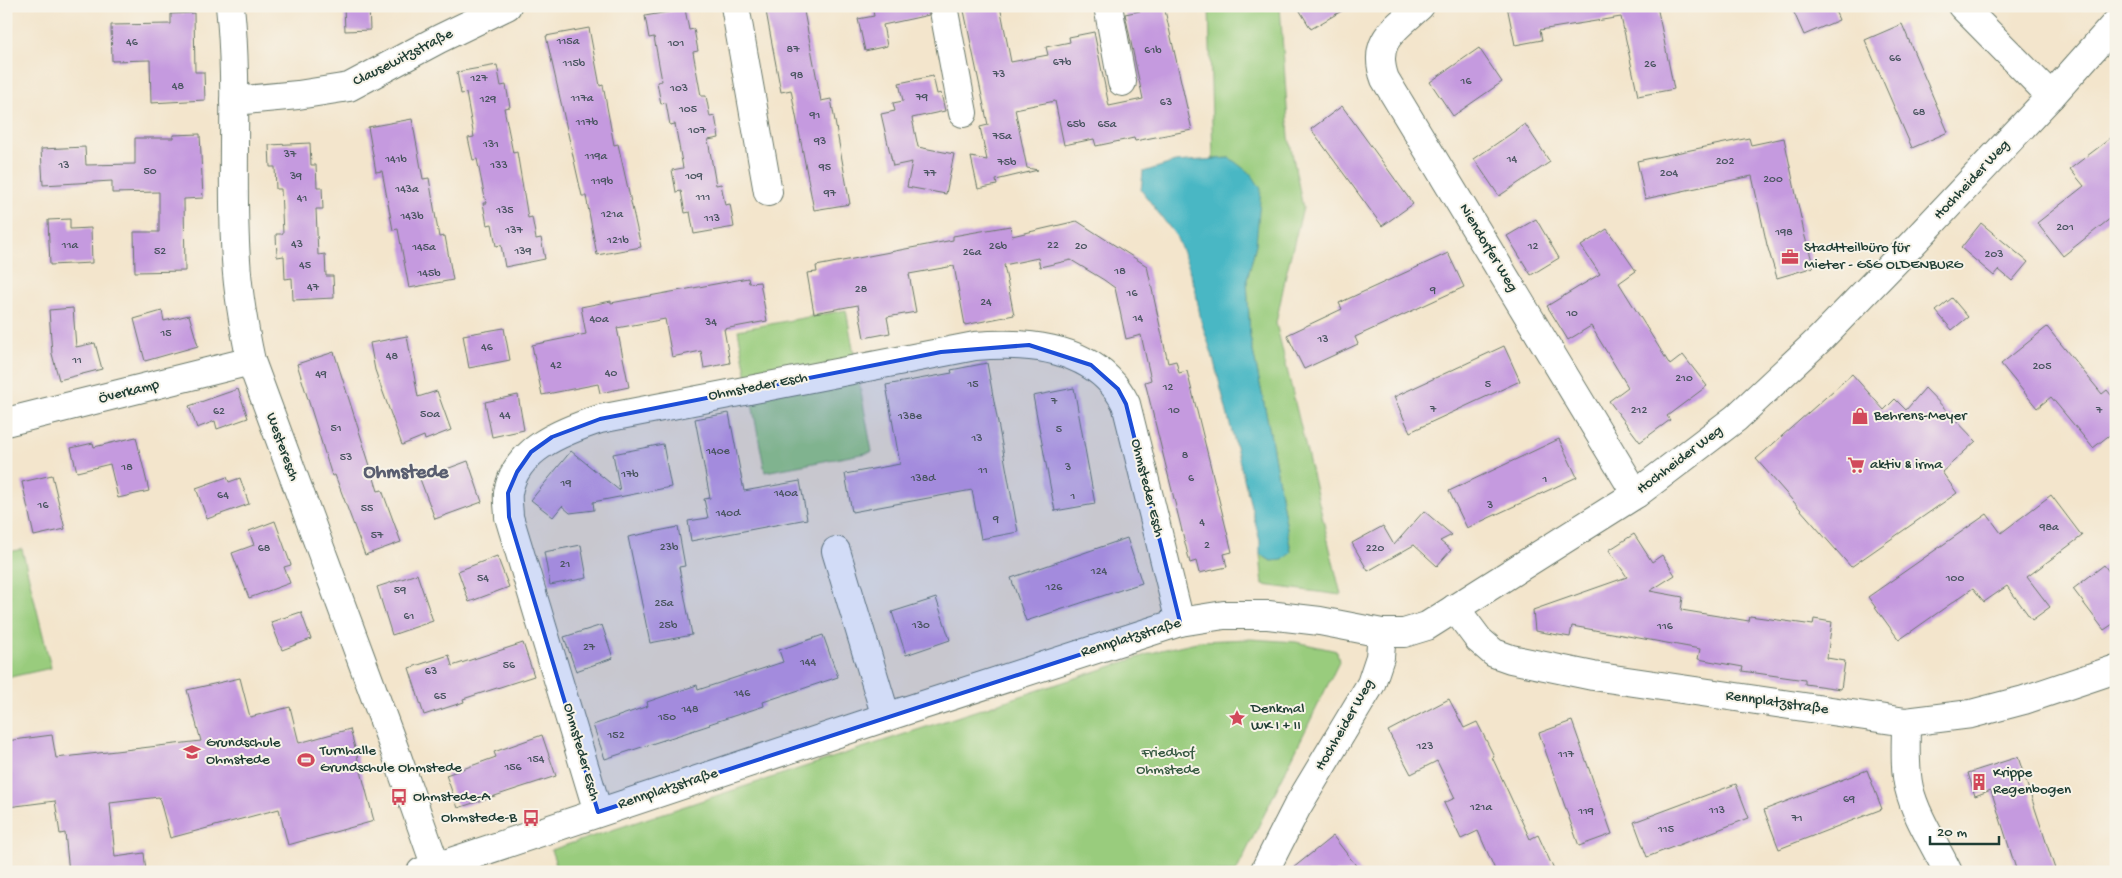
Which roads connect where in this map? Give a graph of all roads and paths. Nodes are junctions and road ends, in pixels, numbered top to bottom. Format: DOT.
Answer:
graph roads {
  1 [pos="230,6"];
  2 [pos="507,6"];
  3 [pos="735,6"];
  4 [pos="942,6"];
  5 [pos="1108,6"];
  6 [pos="1420,6"];
  7 [pos="1962,6"];
  8 [pos="2116,23"];
  9 [pos="1122,82"];
  10 [pos="2051,96"];
  11 [pos="234,101"];
  12 [pos="963,113"];
  13 [pos="768,192"];
  14 [pos="251,362"];
  15 [pos="6,422"];
  16 [pos="1636,494"];
  17 [pos="836,551"];
  18 [pos="1455,608"];
  19 [pos="1180,622"];
  20 [pos="1382,633"];
  21 [pos="2116,669"];
  22 [pos="886,717"];
  23 [pos="1906,722"];
  24 [pos="598,812"];
  25 [pos="428,869"];
  26 [pos="1264,872"];
  27 [pos="1948,872"];
  1 -- 11 [label="street, Westeresch"];
  2 -- 11 [label="street, Clausewitzstraße"];
  3 -- 13 [label="street"];
  4 -- 12 [label="street"];
  5 -- 9 [label="street"];
  6 -- 16 [label="street, Niendorfer Weg"];
  7 -- 10 [label="street"];
  8 -- 10 [label="street, Hochheider Weg"];
  10 -- 16 [label="street, Hochheider Weg"];
  11 -- 14 [label="street, Westeresch"];
  14 -- 15 [label="street, Överkamp"];
  14 -- 25 [label="street, Westeresch"];
  16 -- 18 [label="street, Hochheider Weg"];
  17 -- 22 [label="street"];
  18 -- 20 [label="street, Hochheider Weg"];
  18 -- 23 [label="street, Rennplatzstraße"];
  19 -- 20 [label="street, Rennplatzstraße"];
  19 -- 22 [label="street, Rennplatzstraße"];
  19 -- 24 [label="street, Ohmsteder Esch"];
  20 -- 26 [label="street, Hochheider Weg"];
  21 -- 23 [label="street, Rennplatzstraße"];
  22 -- 24 [label="street, Rennplatzstraße"];
  23 -- 27 [label="street"];
  24 -- 25 [label="street, Rennplatzstraße"];
}
